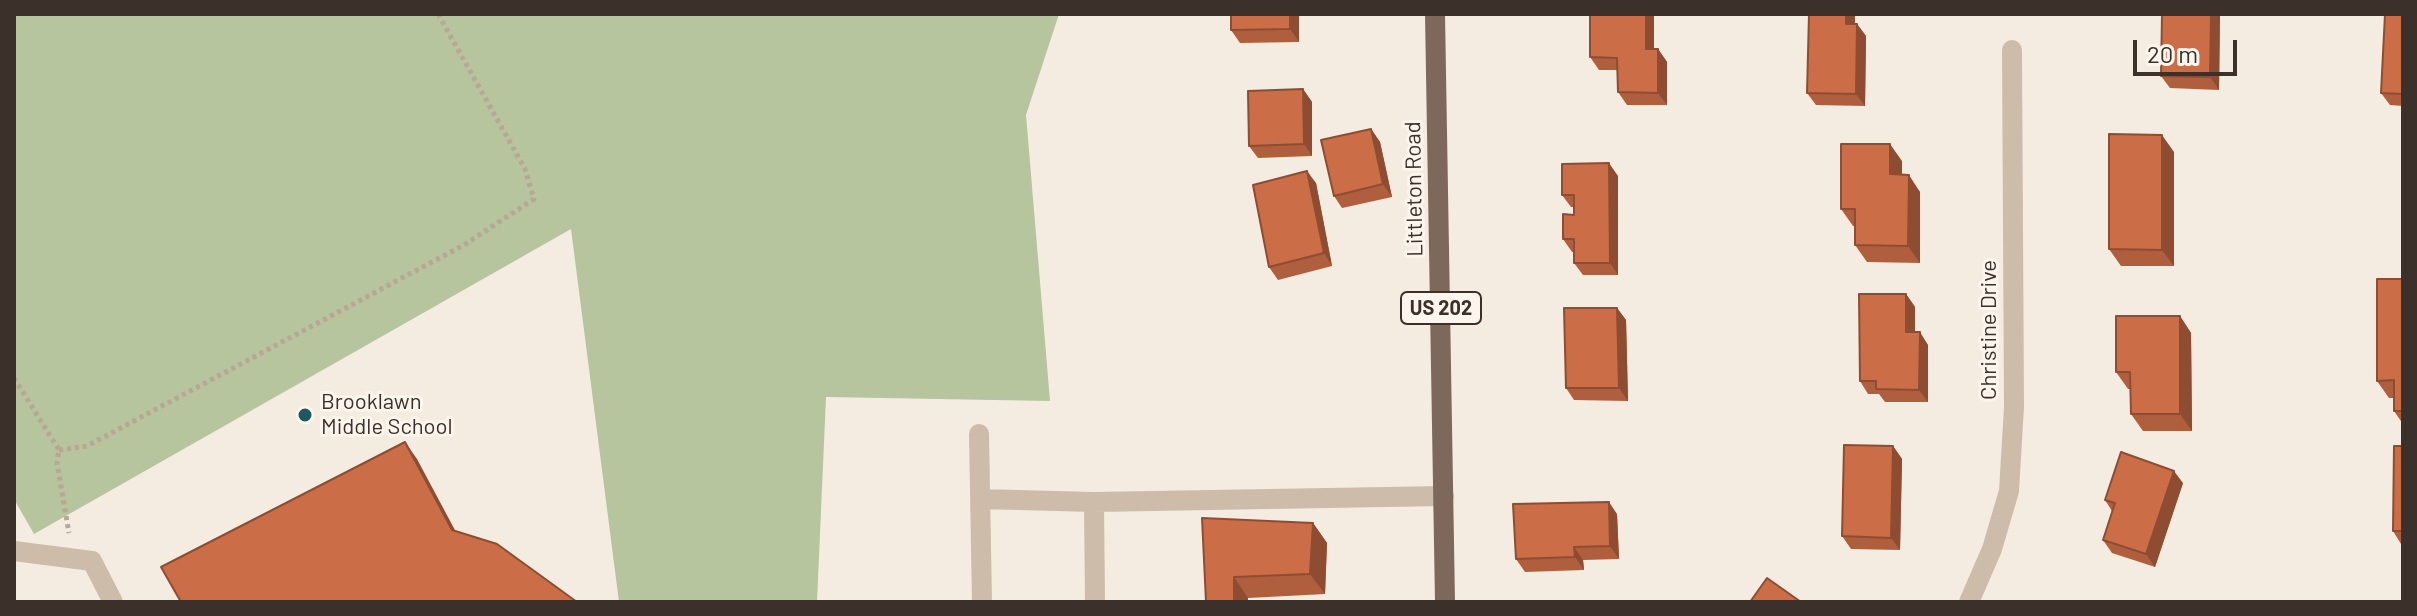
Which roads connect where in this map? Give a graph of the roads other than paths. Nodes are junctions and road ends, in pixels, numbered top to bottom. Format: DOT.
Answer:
graph roads {
  1 [pos="1435,14"];
  2 [pos="2012,50"];
  3 [pos="979,434"];
  4 [pos="1444,496"];
  5 [pos="980,499"];
  6 [pos="1094,502"];
  7 [pos="14,551"];
  8 [pos="113,602"];
  9 [pos="982,602"];
  10 [pos="1095,602"];
  11 [pos="1445,602"];
  12 [pos="1969,602"];
  1 -- 4 [label="main road, Littleton Road / US 202"];
  2 -- 12 [label="street, Christine Drive"];
  3 -- 5 [label="street"];
  4 -- 6 [label="street"];
  4 -- 11 [label="main road, Littleton Road / US 202"];
  5 -- 6 [label="street"];
  5 -- 9 [label="street"];
  6 -- 10 [label="street"];
  7 -- 8 [label="street"];
}
